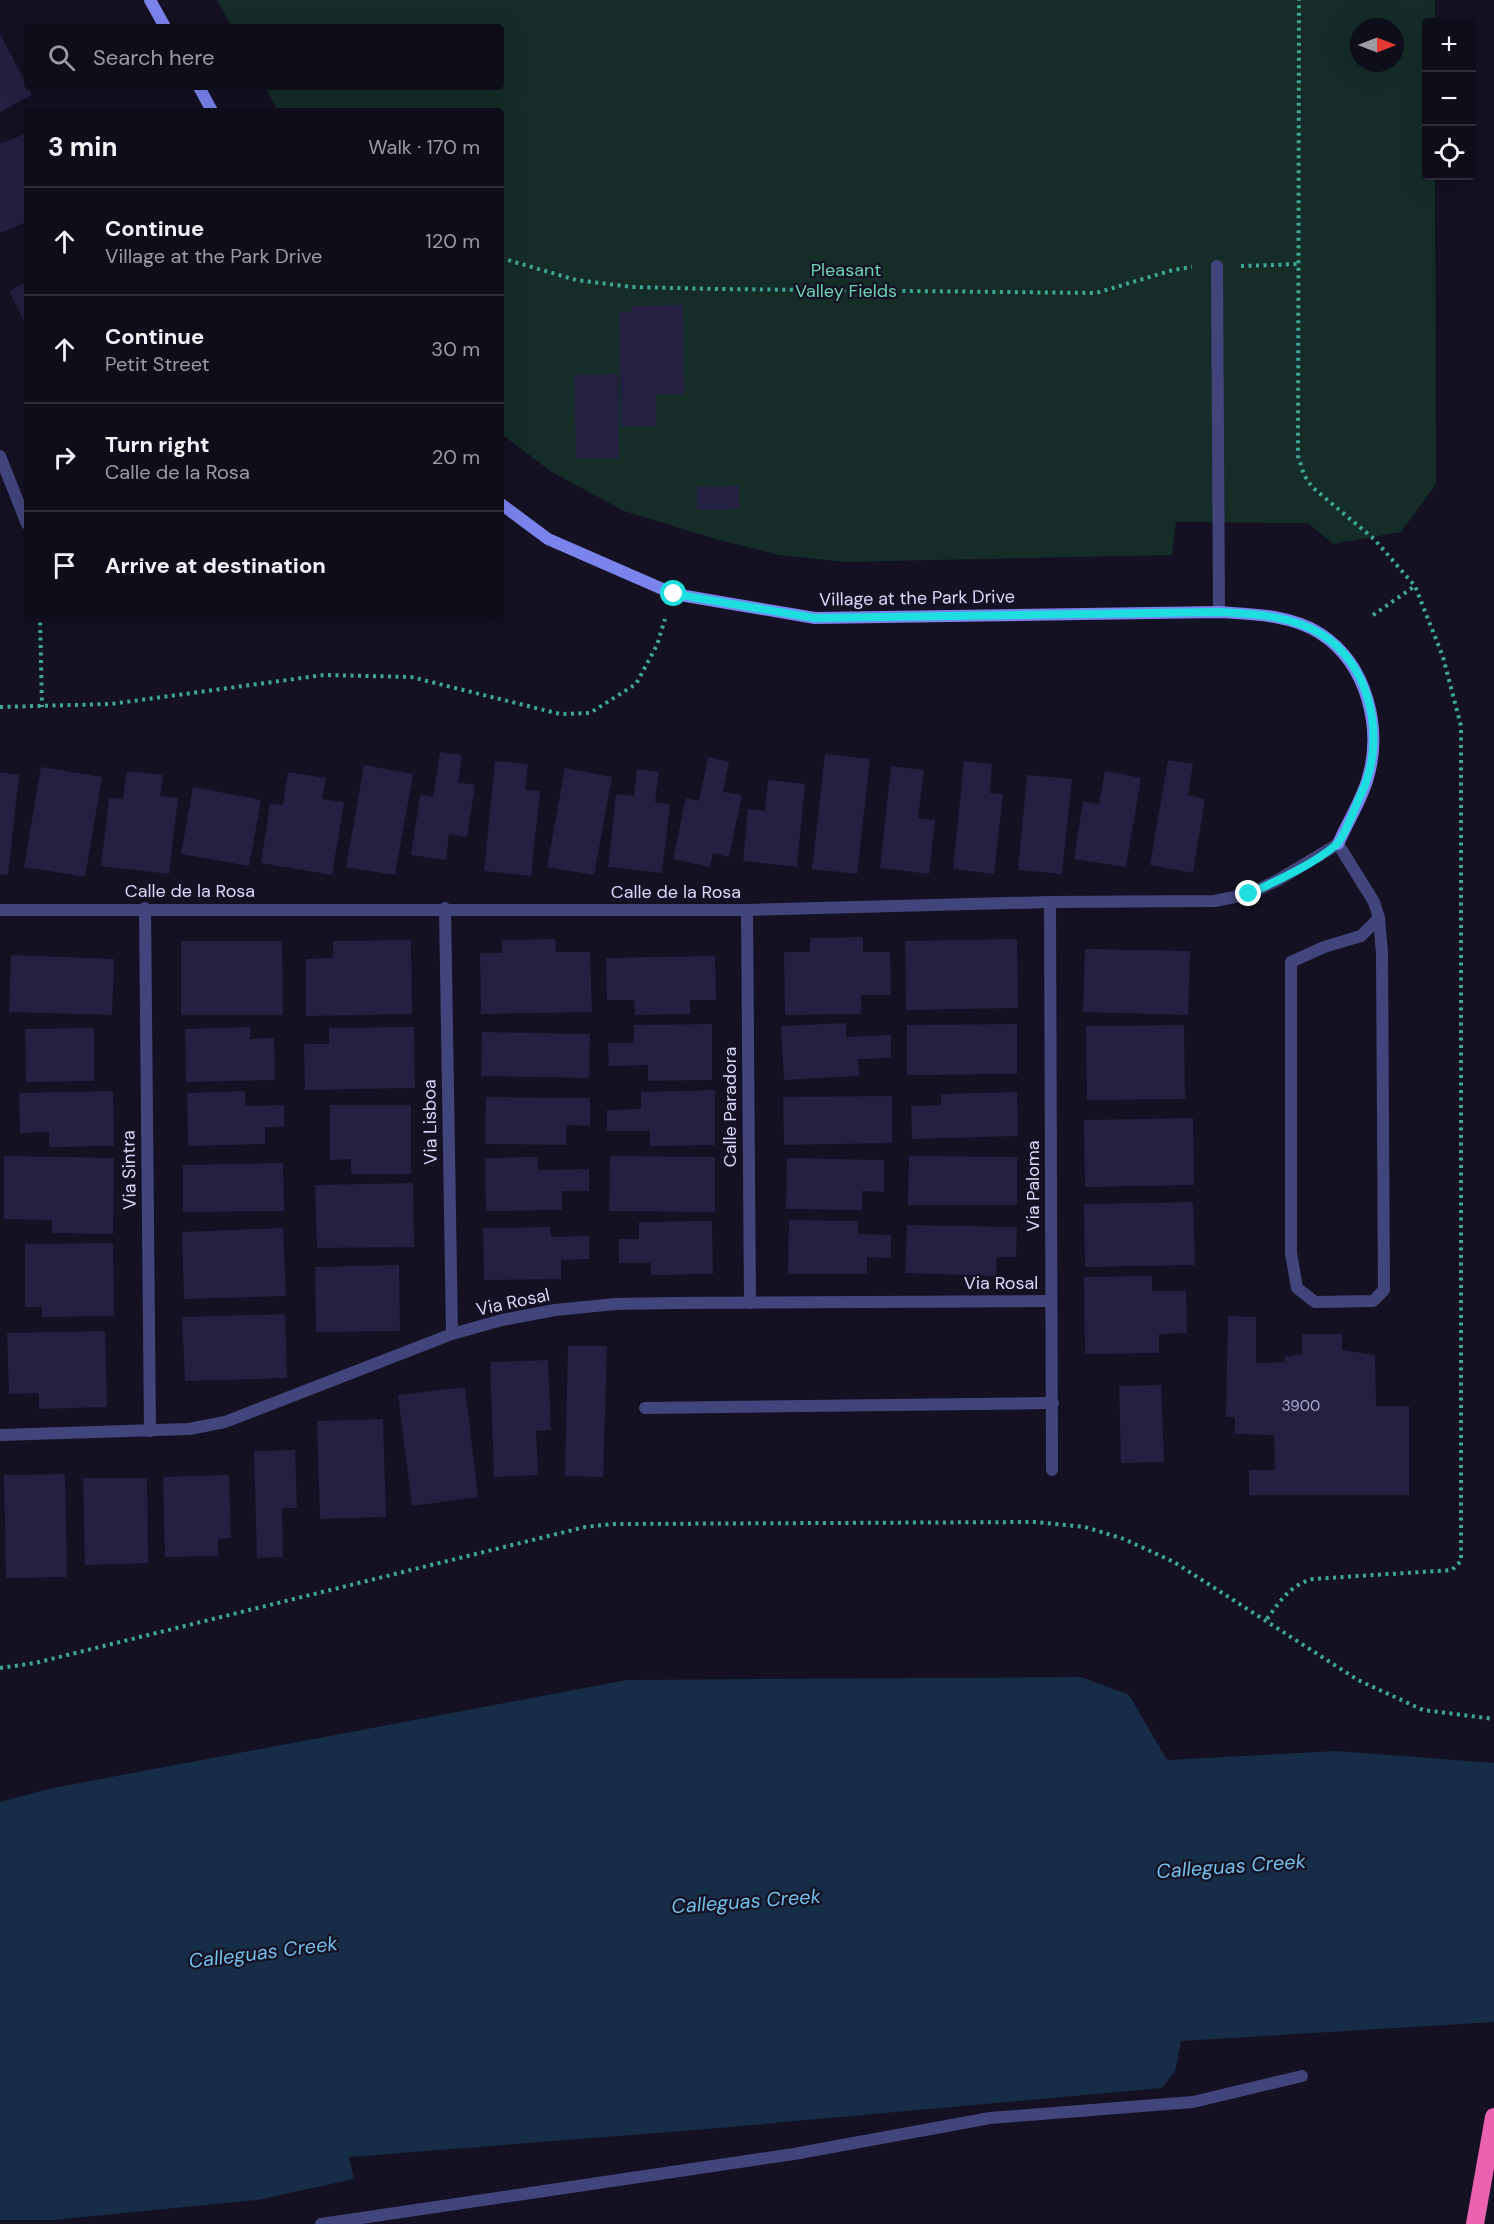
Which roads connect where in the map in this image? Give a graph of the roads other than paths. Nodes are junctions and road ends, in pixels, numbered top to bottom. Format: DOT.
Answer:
graph roads {
  1 [pos="150,0"];
  2 [pos="163,24"];
  3 [pos="201,90"];
  4 [pos="210,108"];
  5 [pos="1217,266"];
  6 [pos="0,456"];
  7 [pos="504,506"];
  8 [pos="24,516"];
  9 [pos="1219,612"];
  10 [pos="1338,844"];
  11 [pos="1050,902"];
  12 [pos="145,908"];
  13 [pos="445,908"];
  14 [pos="0,910"];
  15 [pos="747,910"];
  16 [pos="1379,918"];
  17 [pos="1051,1301"];
  18 [pos="750,1303"];
  19 [pos="452,1334"];
  20 [pos="1053,1403"];
  21 [pos="645,1408"];
  22 [pos="150,1431"];
  23 [pos="0,1435"];
  24 [pos="1052,1470"];
  25 [pos="1302,2076"];
  26 [pos="1494,2117"];
  27 [pos="321,2224"];
  28 [pos="1475,2224"];
  1 -- 2 [label="street"];
  3 -- 4 [label="street"];
  5 -- 9 [label="street"];
  6 -- 8 [label="street"];
  7 -- 9 [label="street, Village at the Park Drive"];
  9 -- 10 [label="street, Village at the Park Drive"];
  10 -- 11 [label="street, Calle de la Rosa"];
  10 -- 16 [label="street"];
  11 -- 15 [label="street, Calle de la Rosa"];
  11 -- 17 [label="street, Via Paloma"];
  12 -- 13 [label="street, Calle de la Rosa"];
  12 -- 14 [label="street, Calle de la Rosa"];
  12 -- 22 [label="street, Via Sintra"];
  13 -- 15 [label="street, Calle de la Rosa"];
  13 -- 19 [label="street, Via Lisboa"];
  15 -- 18 [label="street, Calle Paradora"];
  16 -- 16 [label="street"];
  17 -- 18 [label="street, Via Rosal"];
  17 -- 20 [label="street, Via Paloma"];
  18 -- 19 [label="street, Via Rosal"];
  19 -- 22 [label="street, Via Rosal"];
  20 -- 21 [label="street"];
  20 -- 24 [label="street, Via Paloma"];
  22 -- 23 [label="street, Via Rosal"];
  25 -- 27 [label="street"];
  26 -- 28 [label="highway"];
}
